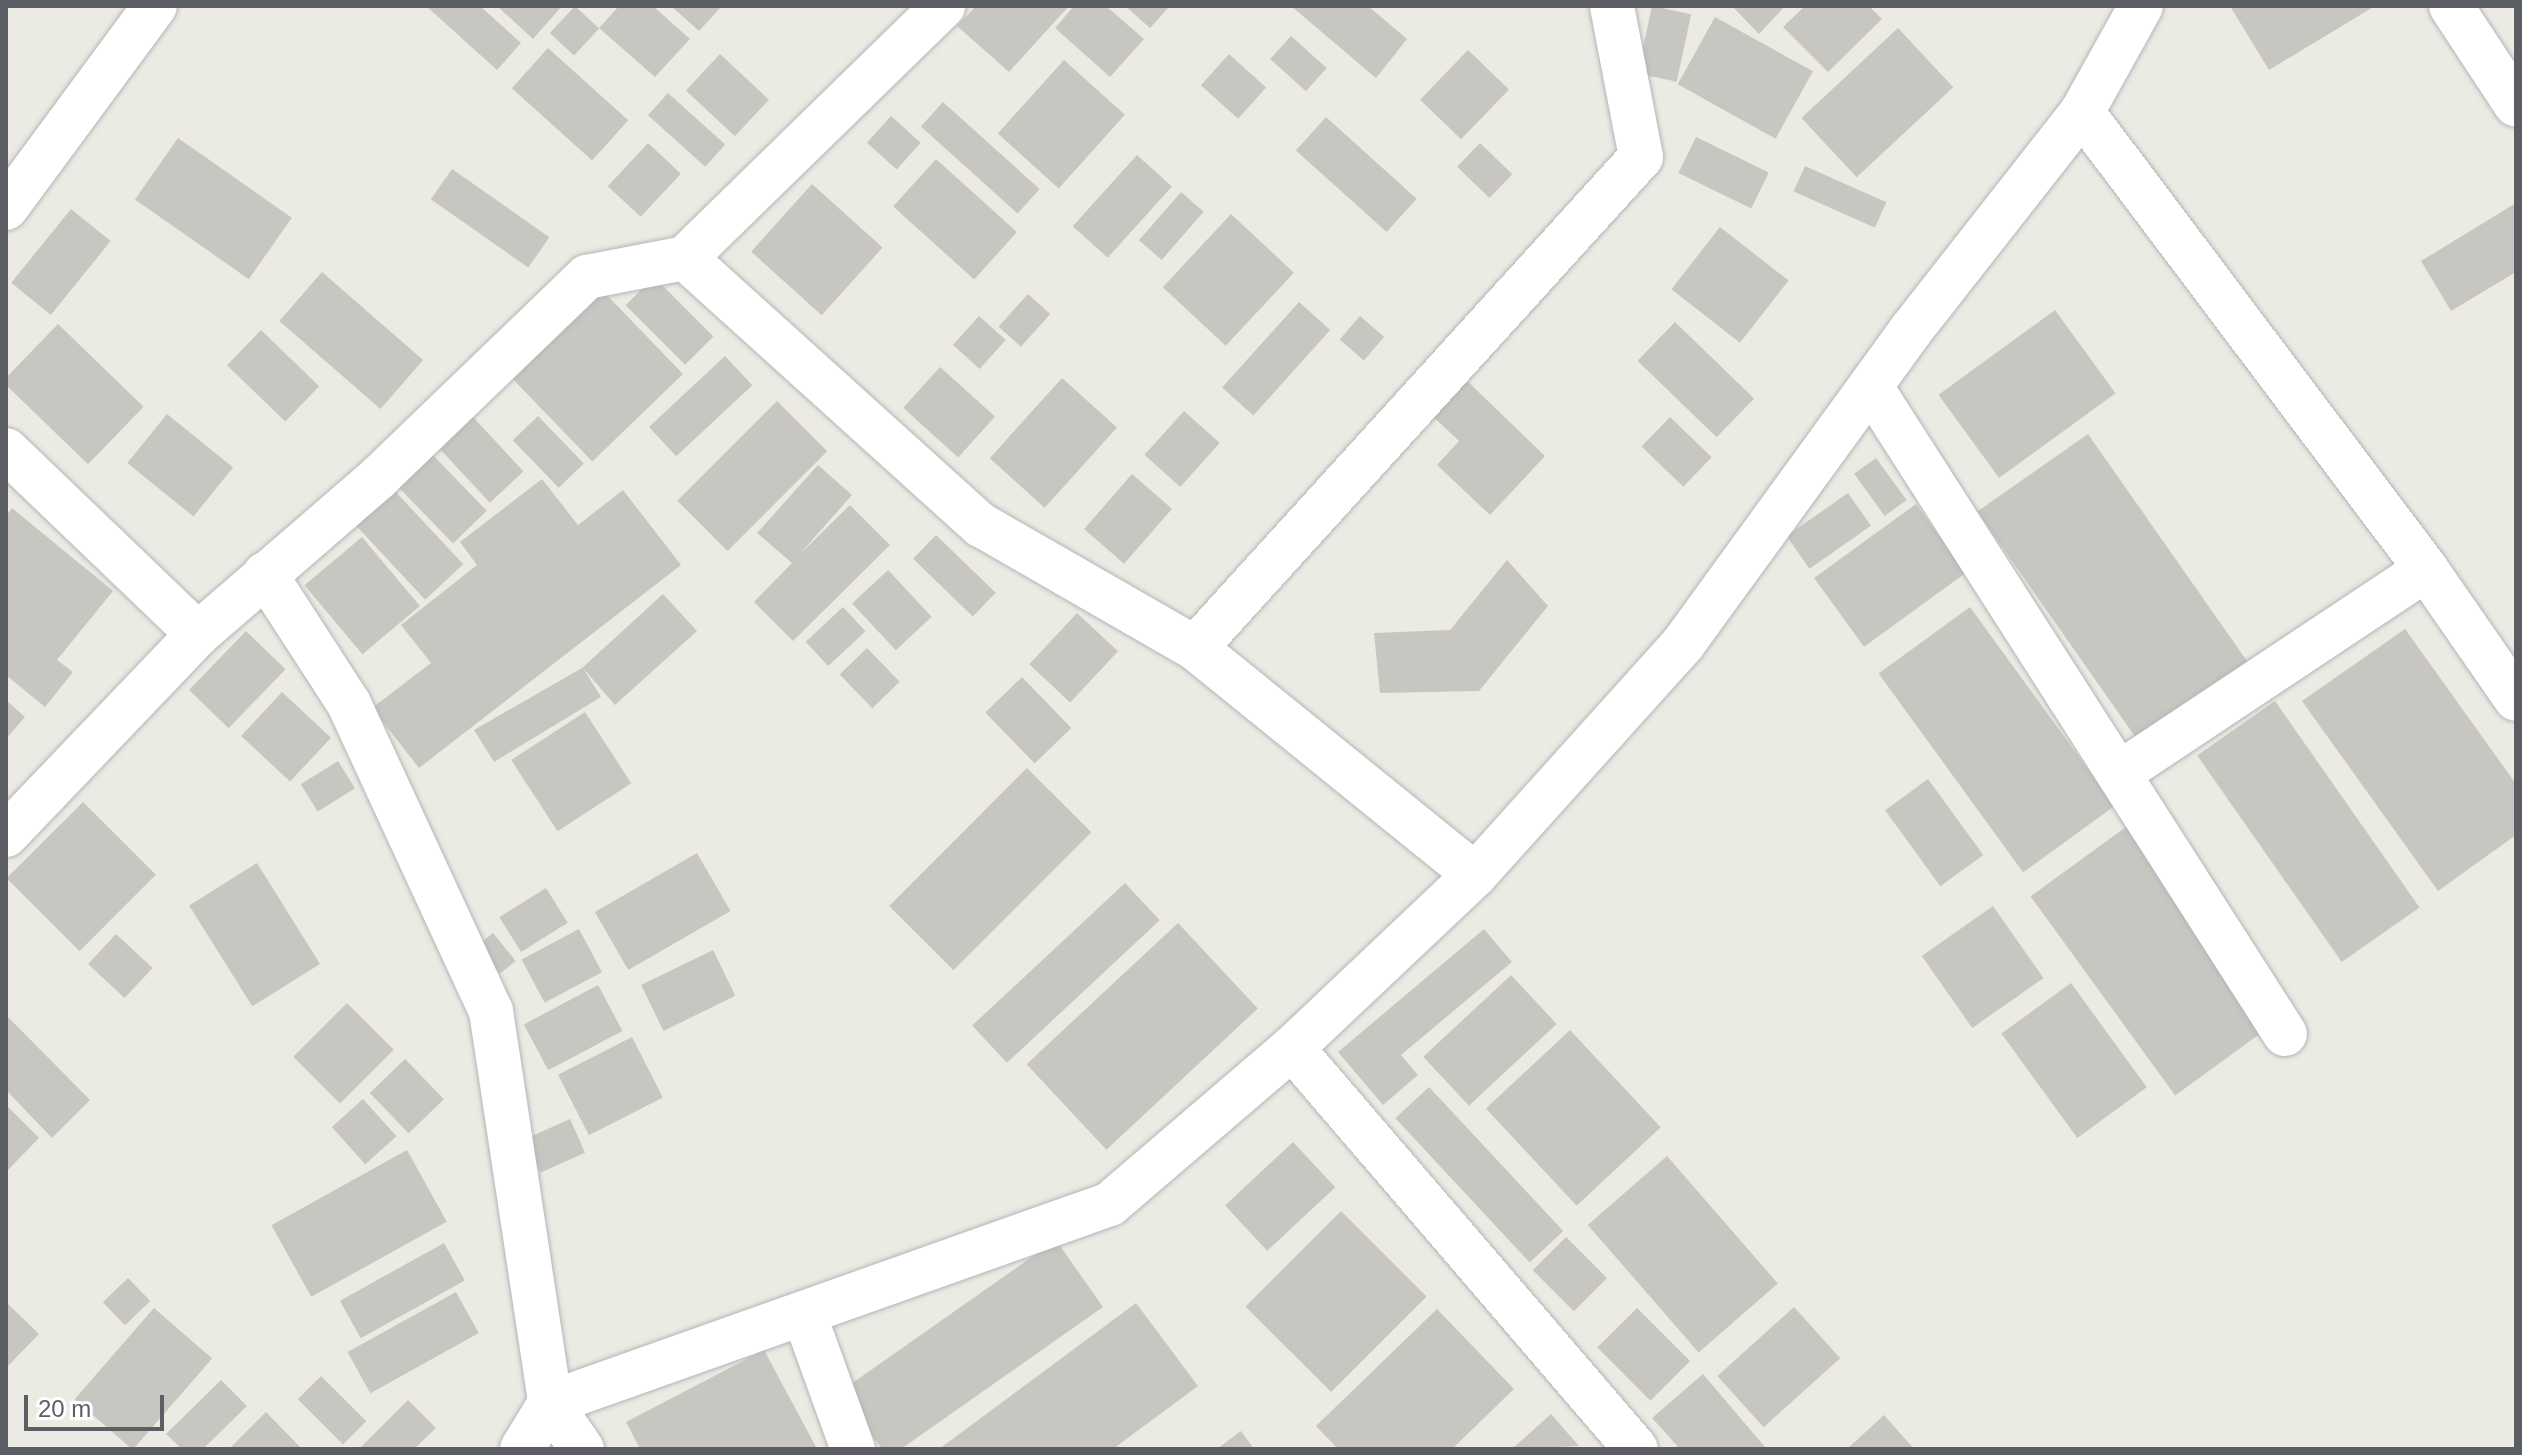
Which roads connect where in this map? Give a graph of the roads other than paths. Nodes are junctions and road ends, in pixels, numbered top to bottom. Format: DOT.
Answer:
graph roads {
  1 [pos="155,6"];
  2 [pos="943,6"];
  3 [pos="1612,6"];
  4 [pos="2141,6"];
  5 [pos="2451,6"];
  6 [pos="2516,105"];
  7 [pos="2082,112"];
  8 [pos="6,208"];
  9 [pos="685,258"];
  10 [pos="1871,387"];
  11 [pos="6,450"];
  12 [pos="2426,569"];
  13 [pos="265,574"];
  14 [pos="198,634"];
  15 [pos="1195,648"];
  16 [pos="2516,699"];
  17 [pos="2121,772"];
  18 [pos="6,835"];
  19 [pos="1475,875"];
  20 [pos="2285,1034"];
  21 [pos="1292,1048"];
  22 [pos="804,1314"];
  23 [pos="550,1403"];
  24 [pos="522,1449"];
  25 [pos="582,1449"];
  26 [pos="853,1449"];
  27 [pos="1636,1449"];
  1 -- 8 [label="street"];
  2 -- 9 [label="street"];
  3 -- 15 [label="street"];
  4 -- 7 [label="street"];
  5 -- 6 [label="street"];
  7 -- 10 [label="street"];
  7 -- 12 [label="street"];
  9 -- 13 [label="street"];
  9 -- 15 [label="street"];
  10 -- 17 [label="street"];
  10 -- 19 [label="street"];
  11 -- 14 [label="street"];
  12 -- 16 [label="street"];
  12 -- 17 [label="street"];
  13 -- 14 [label="street"];
  13 -- 23 [label="street"];
  14 -- 18 [label="street"];
  15 -- 19 [label="street"];
  17 -- 20 [label="street"];
  19 -- 21 [label="street"];
  21 -- 22 [label="street"];
  21 -- 27 [label="street"];
  22 -- 23 [label="street"];
  22 -- 26 [label="street"];
  23 -- 24 [label="street"];
  23 -- 25 [label="street"];
}
